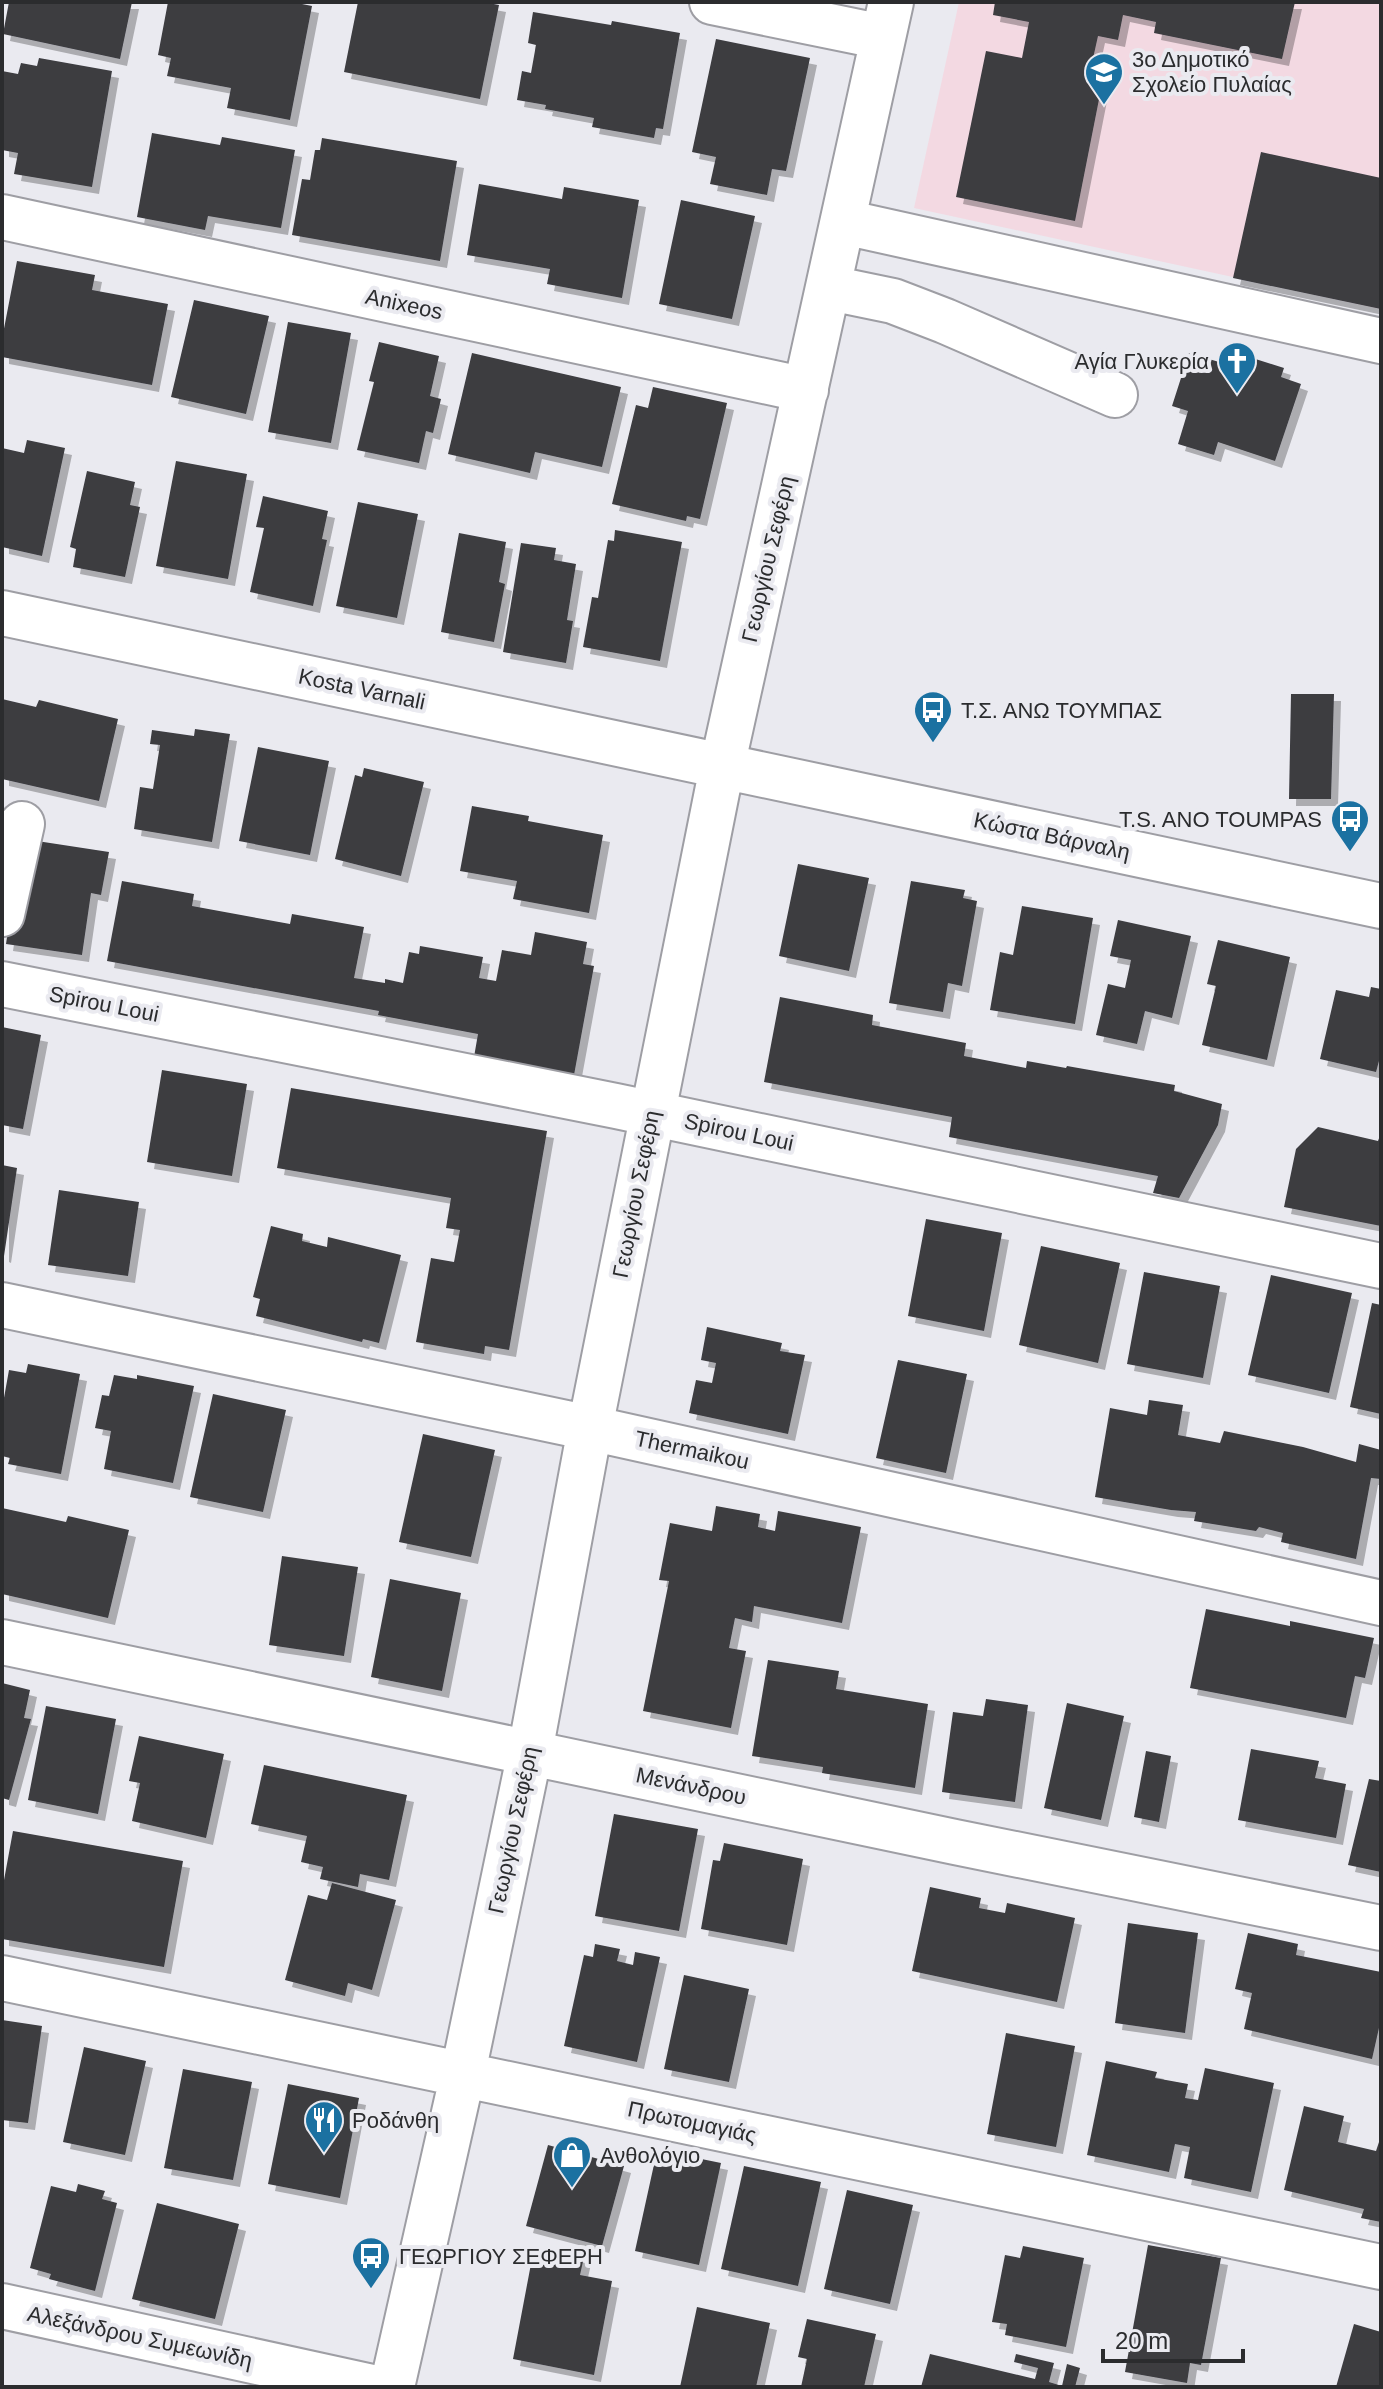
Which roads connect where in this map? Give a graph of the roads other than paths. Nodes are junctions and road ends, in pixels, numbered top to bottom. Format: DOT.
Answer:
graph roads {
  1 [pos="712,2"];
  2 [pos="887,20"];
  3 [pos="2,217"];
  4 [pos="844,222"];
  5 [pos="830,288"];
  6 [pos="1381,341"];
  7 [pos="806,390"];
  8 [pos="1115,395"];
  9 [pos="2,613"];
  10 [pos="722,767"];
  11 [pos="22,824"];
  12 [pos="1381,906"];
  13 [pos="2,914"];
  14 [pos="2,984"];
  15 [pos="652,1114"];
  16 [pos="1381,1266"];
  17 [pos="2,1305"];
  18 [pos="590,1428"];
  19 [pos="1381,1603"];
  20 [pos="2,1642"];
  21 [pos="530,1752"];
  22 [pos="1381,1928"];
  23 [pos="2,1978"];
  24 [pos="463,2073"];
  25 [pos="1381,2267"];
  26 [pos="2,2306"];
  27 [pos="372,2387"];
  28 [pos="392,2387"];
  1 -- 2 [label="street"];
  2 -- 4 [label="street, Γεωργίου Σεφέρη"];
  3 -- 7 [label="street, Anixeos"];
  4 -- 5 [label="street, Γεωργίου Σεφέρη"];
  4 -- 6 [label="street"];
  5 -- 7 [label="street, Γεωργίου Σεφέρη"];
  5 -- 8 [label="street"];
  7 -- 10 [label="street, Γεωργίου Σεφέρη"];
  9 -- 10 [label="street, Kosta Varnali"];
  10 -- 12 [label="street, Κώστα Βάρναλη"];
  10 -- 15 [label="street, Γεωργίου Σεφέρη"];
  11 -- 13 [label="street"];
  14 -- 15 [label="street, Spirou Loui"];
  15 -- 16 [label="street, Spirou Loui"];
  15 -- 18 [label="street, Γεωργίου Σεφέρη"];
  17 -- 18 [label="street, Thermaikou"];
  18 -- 19 [label="street, Thermaikou"];
  18 -- 21 [label="street, Γεωργίου Σεφέρη"];
  20 -- 21 [label="street, Μενάνδρου"];
  21 -- 22 [label="street, Μενάνδρου"];
  21 -- 24 [label="street, Γεωργίου Σεφέρη"];
  23 -- 24 [label="street, Πρωτομαγιάς"];
  24 -- 25 [label="street, Πρωτομαγιάς"];
  24 -- 28 [label="street, Γεωργίου Σεφέρη"];
  26 -- 27 [label="street, Αλεξάνδρου Συμεωνίδη"];
}
